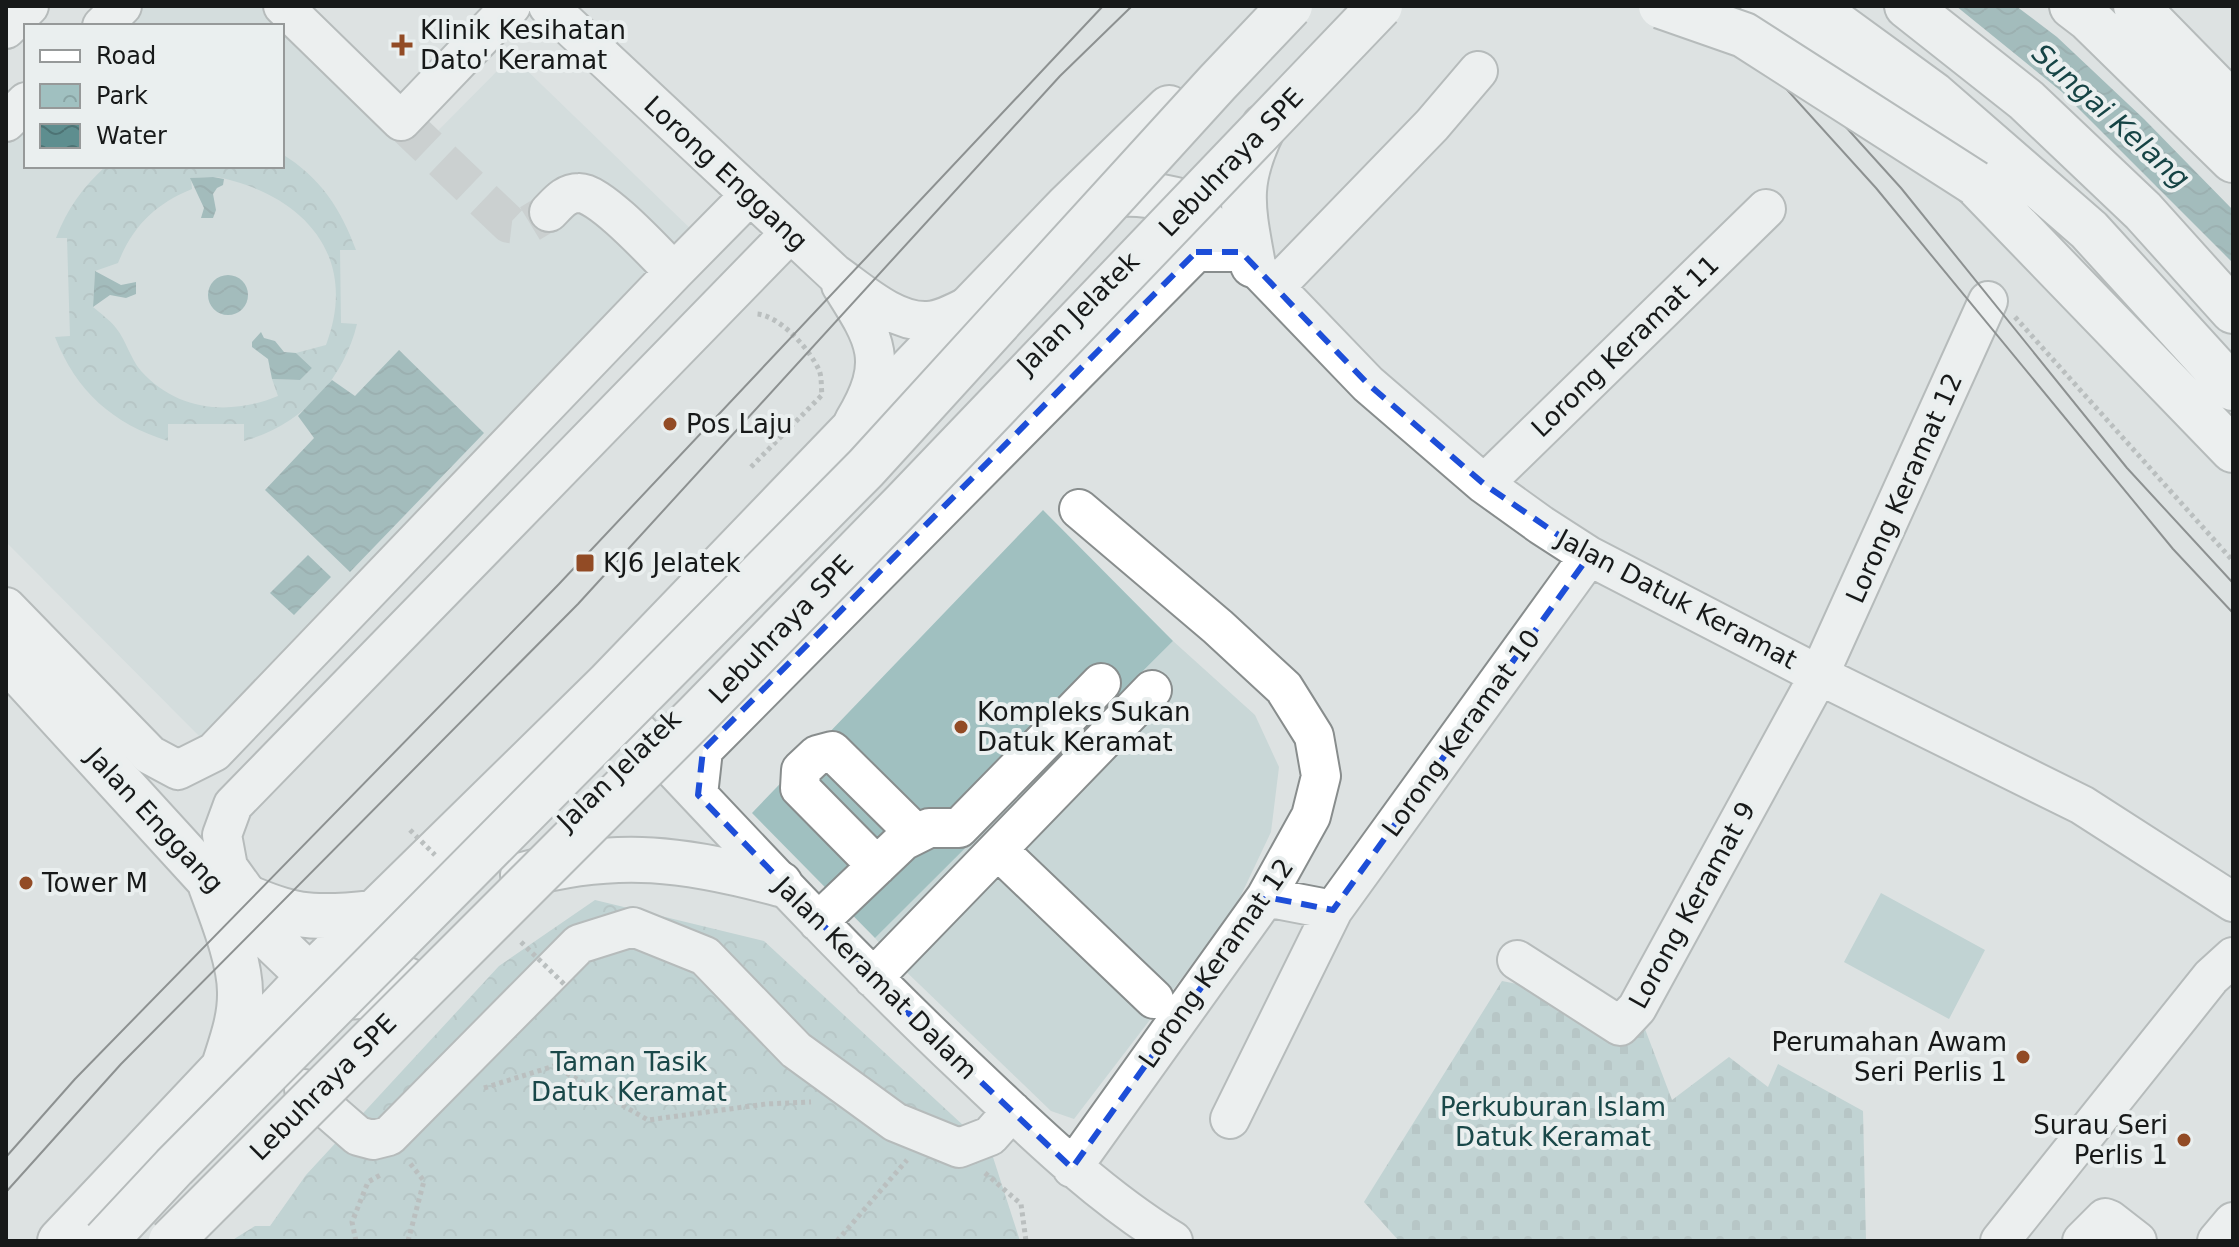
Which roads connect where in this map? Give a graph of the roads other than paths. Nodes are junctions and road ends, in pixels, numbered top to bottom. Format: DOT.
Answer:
graph roads {
  1 [pos="29,6"];
  2 [pos="122,6"];
  3 [pos="283,6"];
  4 [pos="511,6"];
  5 [pos="548,6"];
  6 [pos="1272,6"];
  7 [pos="1284,6"];
  8 [pos="1290,6"];
  9 [pos="1380,6"];
  10 [pos="1390,6"];
  11 [pos="1405,6"];
  12 [pos="1661,6"];
  13 [pos="1763,6"];
  14 [pos="1812,6"];
  15 [pos="1907,6"];
  16 [pos="2072,6"];
  17 [pos="2136,6"];
  18 [pos="2145,6"];
  19 [pos="104,24"];
  20 [pos="6,29"];
  21 [pos="1478,71"];
  22 [pos="1217,83"];
  23 [pos="2233,91"];
  24 [pos="24,104"];
  25 [pos="2233,105"];
  26 [pos="1267,121"];
  27 [pos="6,122"];
  28 [pos="2233,160"];
  29 [pos="1975,183"];
  30 [pos="749,196"];
  31 [pos="1188,203"];
  32 [pos="1068,206"];
  33 [pos="1766,209"];
  34 [pos="549,212"];
  35 [pos="789,234"];
  36 [pos="1256,268"];
  37 [pos="674,272"];
  38 [pos="834,273"];
  39 [pos="980,300"];
  40 [pos="1988,301"];
  41 [pos="2233,311"];
  42 [pos="2233,388"];
  43 [pos="841,445"];
  44 [pos="2233,450"];
  45 [pos="1484,484"];
  46 [pos="904,503"];
  47 [pos="1079,509"];
  48 [pos="1589,556"];
  49 [pos="6,607"];
  50 [pos="6,658"];
  51 [pos="1819,675"];
  52 [pos="1101,683"];
  53 [pos="1152,690"];
  54 [pos="600,691"];
  55 [pos="649,743"];
  56 [pos="698,795"];
  57 [pos="916,834"];
  58 [pos="998,850"];
  59 [pos="877,866"];
  60 [pos="209,880"];
  61 [pos="502,881"];
  62 [pos="780,884"];
  63 [pos="1266,897"];
  64 [pos="251,899"];
  65 [pos="2233,902"];
  66 [pos="1333,910"];
  67 [pos="372,913"];
  68 [pos="818,922"];
  69 [pos="2233,957"];
  70 [pos="1517,960"];
  71 [pos="310,976"];
  72 [pos="873,978"];
  73 [pos="407,980"];
  74 [pos="1154,999"];
  75 [pos="224,1065"];
  76 [pos="304,1089"];
  77 [pos="1012,1111"];
  78 [pos="1230,1119"];
  79 [pos="1072,1168"];
  80 [pos="2233,1222"];
  81 [pos="60,1241"];
  82 [pos="105,1241"];
  83 [pos="169,1241"];
  84 [pos="1173,1241"];
  85 [pos="2000,1241"];
  86 [pos="2082,1241"];
  87 [pos="2137,1241"];
  88 [pos="2217,1241"];
  1 -- 20 [label="street"];
  2 -- 19 [label="street"];
  3 -- 4 [label="street"];
  5 -- 30 [label="street, Lorong Enggang"];
  6 -- 32 [label="main road"];
  7 -- 22 [label="main road, bridge"];
  8 -- 22 [label="main road, Lebuhraya SPE, bridge"];
  9 -- 46 [label="main road, Lebuhraya SPE, bridge"];
  10 -- 26 [label="main road, Jalan Jelatek"];
  11 -- 46 [label="main road, bridge"];
  12 -- 29 [label="main road, bridge"];
  13 -- 29 [label="main road, bridge"];
  14 -- 42 [label="main road"];
  15 -- 41 [label="main road"];
  16 -- 28 [label="main road"];
  17 -- 25 [label="main road"];
  18 -- 23 [label="main road"];
  21 -- 36 [label="street"];
  22 -- 82 [label="main road, Lebuhraya SPE, bridge"];
  24 -- 27 [label="street"];
  26 -- 31 [label="main road, Jalan Jelatek"];
  26 -- 36 [label="main road"];
  29 -- 44 [label="main road"];
  30 -- 35 [label="street, Lorong Enggang"];
  30 -- 37 [label="street"];
  31 -- 32 [label="main road"];
  31 -- 36 [label="street, Jalan Datuk Keramat"];
  31 -- 55 [label="main road, Jalan Jelatek"];
  32 -- 39 [label="main road"];
  33 -- 45 [label="street, Lorong Keramat 11"];
  34 -- 37 [label="street"];
  35 -- 38 [label="street, Lorong Enggang"];
  35 -- 64 [label="street"];
  36 -- 45 [label="street, Jalan Datuk Keramat"];
  36 -- 56 [label="street"];
  37 -- 49 [label="street"];
  38 -- 39 [label="street, Lorong Enggang"];
  38 -- 43 [label="street, Lorong Enggang"];
  39 -- 43 [label="main road"];
  40 -- 51 [label="street, Lorong Keramat 12"];
  43 -- 54 [label="main road"];
  45 -- 48 [label="street, Jalan Datuk Keramat"];
  46 -- 83 [label="main road, Lebuhraya SPE, bridge"];
  47 -- 63 [label="street, Lorong Keramat 12"];
  48 -- 51 [label="street, Jalan Datuk Keramat"];
  48 -- 66 [label="street, Lorong Keramat 10"];
  50 -- 60 [label="main road, Jalan Enggang"];
  51 -- 65 [label="street, Jalan Datuk Keramat"];
  51 -- 70 [label="street, Lorong Keramat 9"];
  52 -- 57 [label="street"];
  53 -- 58 [label="street"];
  54 -- 55 [label="street, Jalan Keramat Dalam"];
  54 -- 67 [label="main road"];
  55 -- 56 [label="street, Jalan Keramat Dalam"];
  55 -- 61 [label="main road, Jalan Jelatek"];
  56 -- 62 [label="street, Jalan Keramat Dalam"];
  57 -- 59 [label="street"];
  57 -- 59 [label="street"];
  58 -- 72 [label="street"];
  58 -- 74 [label="street"];
  59 -- 68 [label="street"];
  60 -- 64 [label="main road"];
  60 -- 71 [label="main road, Jalan Enggang"];
  60 -- 75 [label="main road"];
  61 -- 62 [label="main road"];
  61 -- 73 [label="main road, Jalan Jelatek"];
  62 -- 68 [label="street, Jalan Keramat Dalam"];
  63 -- 66 [label="street"];
  63 -- 79 [label="street, Lorong Keramat 12"];
  64 -- 67 [label="main road"];
  66 -- 78 [label="street, Lorong Keramat 10"];
  67 -- 71 [label="main road"];
  68 -- 72 [label="street, Jalan Keramat Dalam"];
  69 -- 85 [label="street"];
  71 -- 73 [label="main road, Jalan Enggang"];
  71 -- 75 [label="main road"];
  72 -- 77 [label="street, Jalan Keramat Dalam"];
  73 -- 76 [label="main road, Jalan Jelatek"];
  75 -- 81 [label="main road"];
  76 -- 77 [label="street"];
  76 -- 83 [label="main road, Jalan Jelatek"];
  77 -- 79 [label="street, Jalan Keramat Dalam"];
  79 -- 84 [label="street, Jalan Keramat Dalam"];
  80 -- 88 [label="street"];
  86 -- 87 [label="street"];
}
